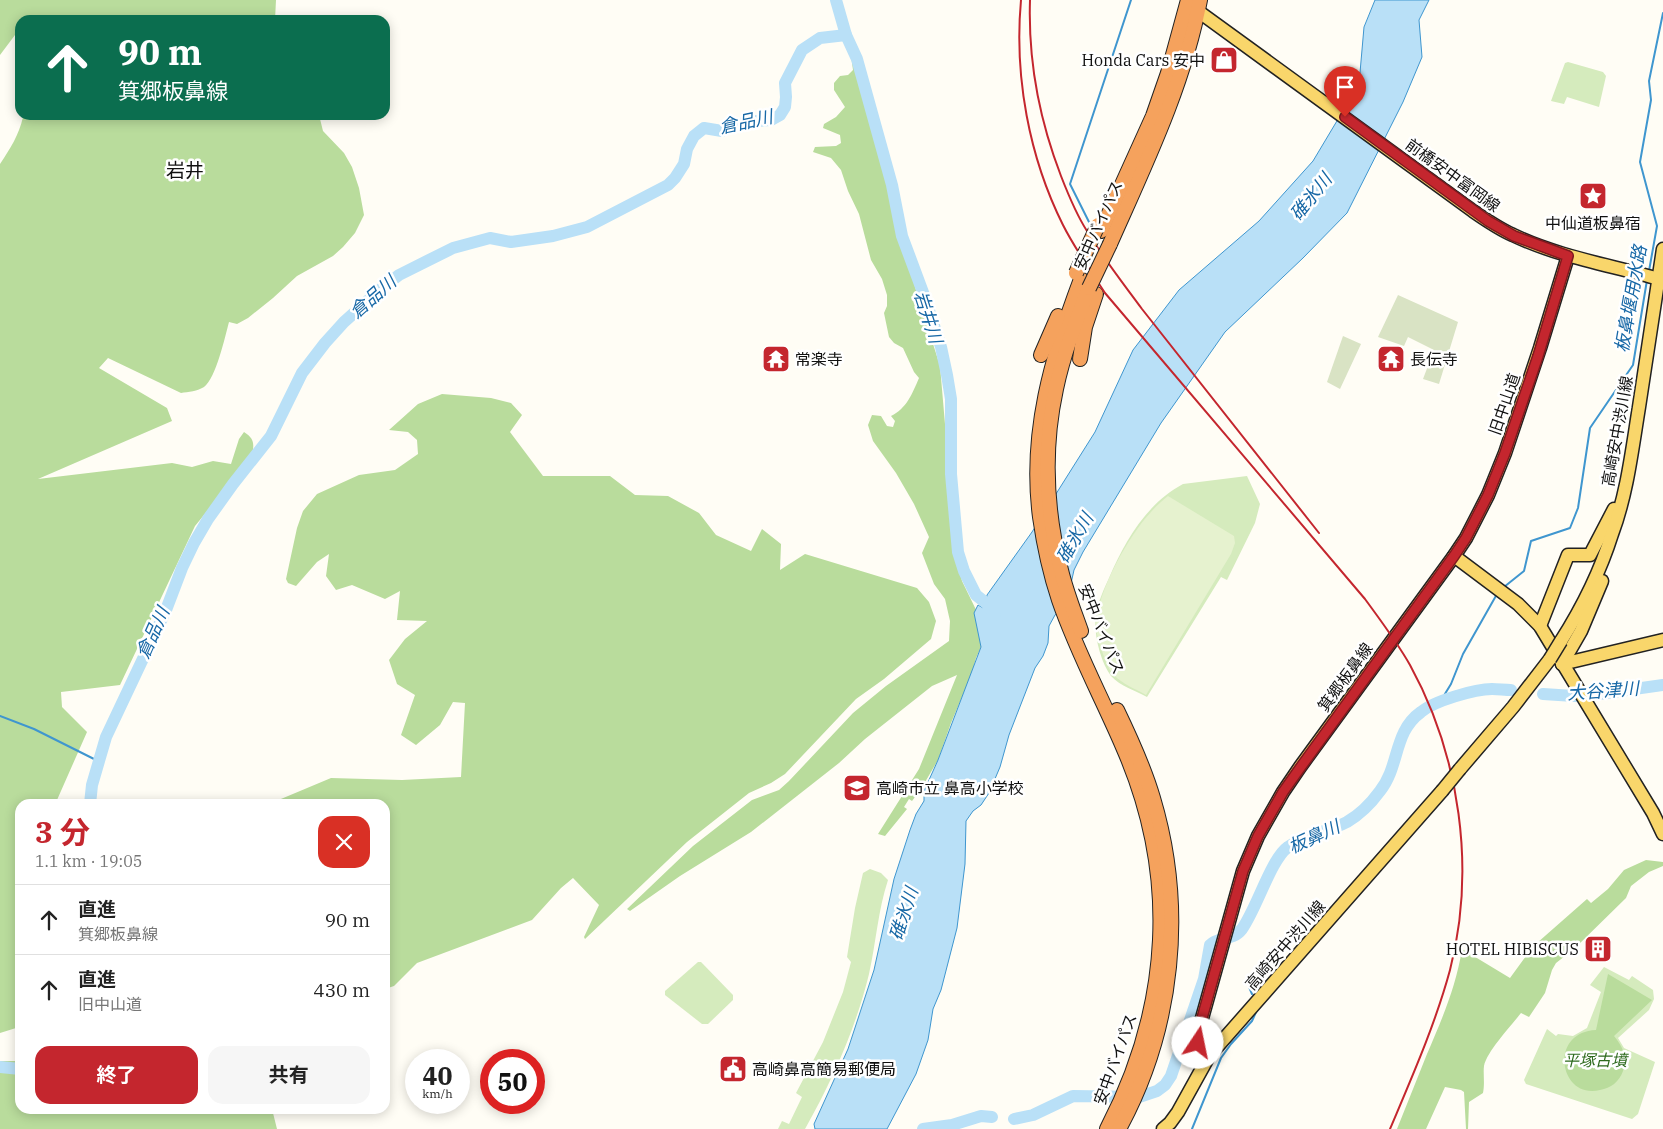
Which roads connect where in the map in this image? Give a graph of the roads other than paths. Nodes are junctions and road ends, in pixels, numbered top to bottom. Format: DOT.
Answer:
graph roads {
  1 [pos="1191,3"];
  2 [pos="1130,181"];
  3 [pos="1663,249"];
  4 [pos="1568,256"];
  5 [pos="1652,277"];
  6 [pos="1086,283"];
  7 [pos="1041,355"];
  8 [pos="1080,359"];
  9 [pos="1628,476"];
  10 [pos="1623,496"];
  11 [pos="1454,556"];
  12 [pos="1540,626"];
  13 [pos="1663,640"];
  14 [pos="1556,661"];
  15 [pos="1663,834"];
  16 [pos="1209,1056"];
  17 [pos="1130,1095"];
  18 [pos="1111,1129"];
  19 [pos="1163,1129"];
  1 -- 2 [label="highway, 安中バイパス"];
  1 -- 4 [label="main road, 前橋安中富岡線"];
  2 -- 6 [label="highway, 安中バイパス, bridge"];
  2 -- 6 [label="highway, bridge"];
  3 -- 5 [label="main road, 高崎安中渋川線"];
  4 -- 5 [label="main road"];
  4 -- 11 [label="main road, 旧中山道"];
  5 -- 9 [label="main road, 高崎安中渋川線"];
  6 -- 7 [label="highway"];
  6 -- 8 [label="highway"];
  6 -- 17 [label="highway, 安中バイパス"];
  6 -- 17 [label="highway, 安中バイパス"];
  9 -- 10 [label="main road, 高崎安中渋川線"];
  9 -- 14 [label="main road"];
  10 -- 12 [label="main road"];
  10 -- 14 [label="main road, 高崎安中渋川線, bridge"];
  11 -- 12 [label="main road"];
  11 -- 16 [label="main road, 箕郷板鼻線"];
  12 -- 14 [label="main road"];
  13 -- 14 [label="main road"];
  14 -- 15 [label="main road"];
  14 -- 16 [label="main road, 高崎安中渋川線, bridge"];
  16 -- 19 [label="main road, 高崎安中渋川線"];
  17 -- 18 [label="highway, 安中バイパス"];
}
